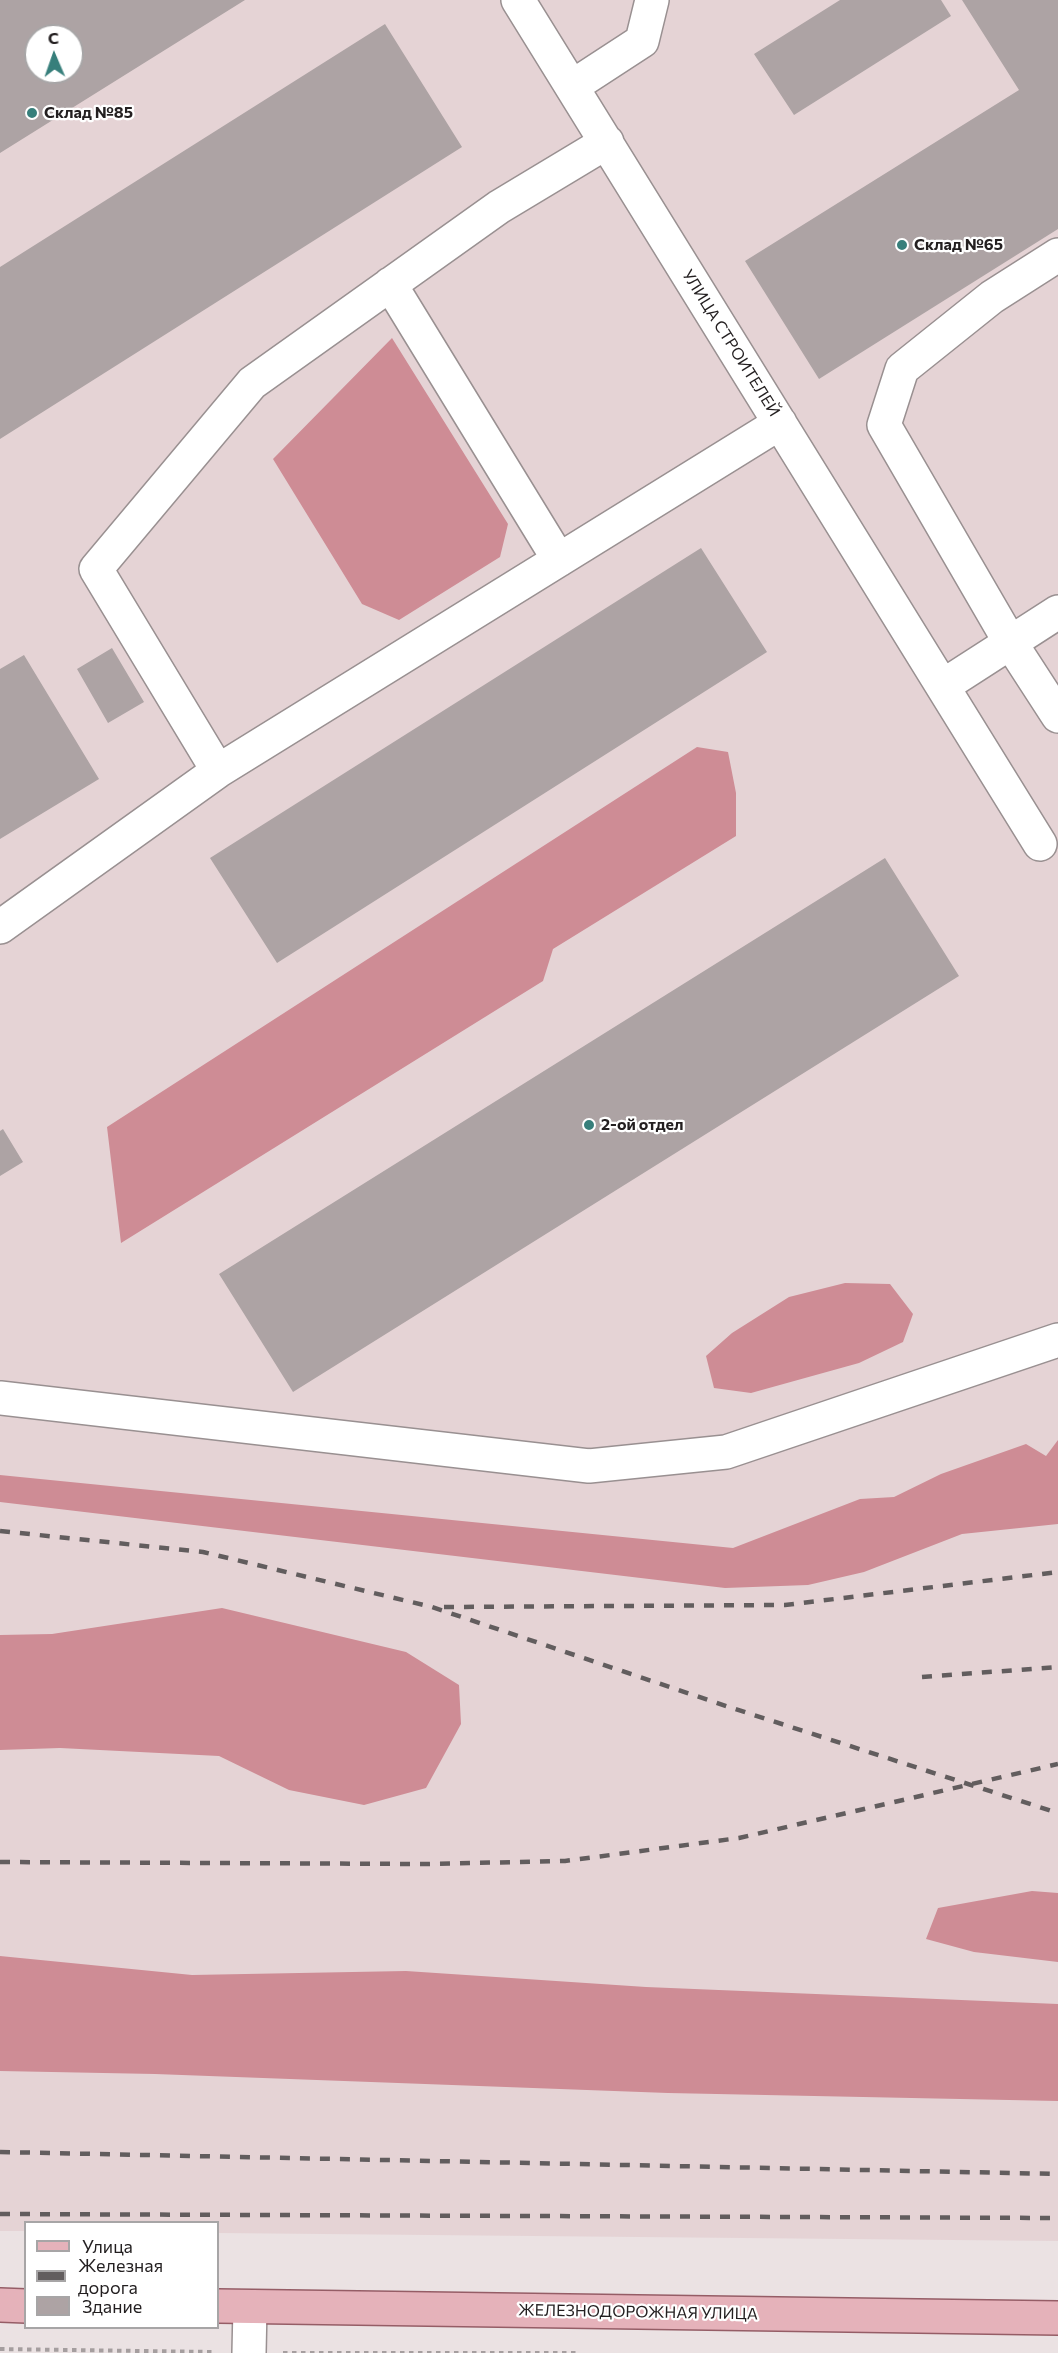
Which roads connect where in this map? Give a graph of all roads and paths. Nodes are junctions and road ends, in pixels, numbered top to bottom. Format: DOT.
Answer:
graph roads {
  1 [pos="518,0"];
  2 [pos="652,0"];
  3 [pos="573,86"];
  4 [pos="607,142"];
  5 [pos="1058,255"];
  6 [pos="390,284"];
  7 [pos="780,423"];
  8 [pos="559,560"];
  9 [pos="1058,612"];
  10 [pos="1010,642"];
  11 [pos="943,686"];
  12 [pos="1058,716"];
  13 [pos="218,771"];
  14 [pos="1040,843"];
  15 [pos="0,927"];
  16 [pos="1058,1340"];
  17 [pos="0,1398"];
  18 [pos="0,2305"];
  19 [pos="24,2306"];
  20 [pos="219,2306"];
  21 [pos="250,2307"];
  22 [pos="1058,2318"];
  23 [pos="0,2349"];
  24 [pos="249,2353"];
  25 [pos="576,2353"];
  1 -- 3 [label="street, УЛИЦА СТРОИТЕЛЕЙ"];
  2 -- 3 [label="street"];
  3 -- 4 [label="street, УЛИЦА СТРОИТЕЛЕЙ"];
  4 -- 6 [label="street"];
  4 -- 7 [label="street, УЛИЦА СТРОИТЕЛЕЙ"];
  5 -- 10 [label="street"];
  6 -- 8 [label="street"];
  6 -- 13 [label="street"];
  7 -- 8 [label="street"];
  7 -- 11 [label="street, УЛИЦА СТРОИТЕЛЕЙ"];
  8 -- 13 [label="street"];
  9 -- 10 [label="street"];
  10 -- 11 [label="street"];
  10 -- 12 [label="street"];
  11 -- 14 [label="street, УЛИЦА СТРОИТЕЛЕЙ"];
  13 -- 15 [label="street"];
  16 -- 17 [label="street"];
  18 -- 19 [label="main road"];
  20 -- 21 [label="main road, ЖЕЛЕЗНОДОРОЖНАЯ УЛИЦА"];
  21 -- 22 [label="main road, ЖЕЛЕЗНОДОРОЖНАЯ УЛИЦА"];
  21 -- 24 [label="street"];
  23 -- 24 [label="path"];
  24 -- 25 [label="path"];
}
